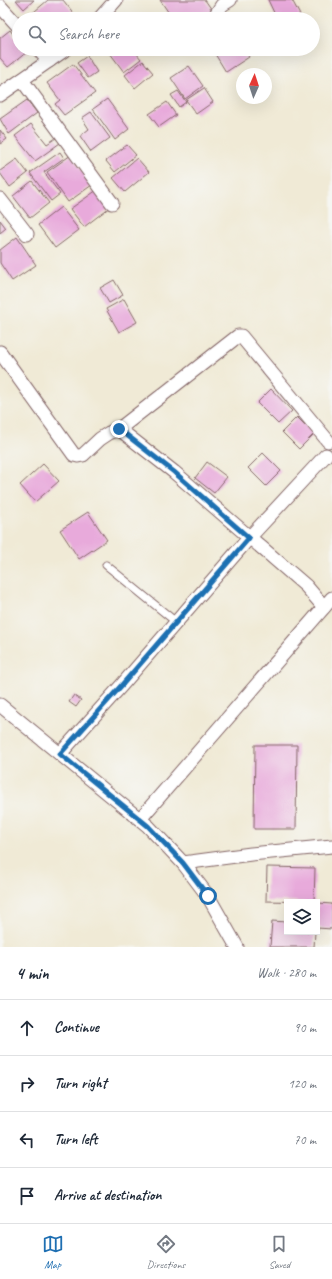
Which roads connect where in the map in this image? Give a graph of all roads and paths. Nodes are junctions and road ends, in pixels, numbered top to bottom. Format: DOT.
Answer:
graph roads {
  1 [pos="116,0"];
  2 [pos="230,0"];
  3 [pos="0,6"];
  4 [pos="105,12"];
  5 [pos="218,12"];
  6 [pos="12,19"];
  7 [pos="44,56"];
  8 [pos="56,56"];
  9 [pos="49,61"];
  10 [pos="22,80"];
  11 [pos="0,95"];
  12 [pos="0,198"];
  13 [pos="112,203"];
  14 [pos="27,234"];
  15 [pos="0,352"];
  16 [pos="119,429"];
  17 [pos="330,439"];
  18 [pos="329,459"];
  19 [pos="249,538"];
  20 [pos="106,565"];
  21 [pos="328,603"];
  22 [pos="176,622"];
  23 [pos="0,705"];
  24 [pos="60,754"];
  25 [pos="140,820"];
  26 [pos="332,846"];
  27 [pos="183,863"];
  28 [pos="238,947"];
  1 -- 4 [label="street"];
  2 -- 5 [label="street"];
  3 -- 6 [label="street"];
  7 -- 9 [label="street"];
  8 -- 9 [label="street"];
  9 -- 10 [label="street"];
  10 -- 11 [label="street"];
  10 -- 13 [label="street"];
  12 -- 14 [label="street"];
  15 -- 16 [label="street"];
  16 -- 17 [label="street"];
  16 -- 19 [label="street"];
  17 -- 18 [label="street"];
  18 -- 19 [label="street"];
  19 -- 21 [label="street"];
  19 -- 22 [label="street"];
  20 -- 22 [label="lane"];
  21 -- 25 [label="street"];
  22 -- 24 [label="street"];
  23 -- 24 [label="street"];
  24 -- 25 [label="street"];
  25 -- 27 [label="street"];
  26 -- 27 [label="street"];
  27 -- 28 [label="street"];
}
